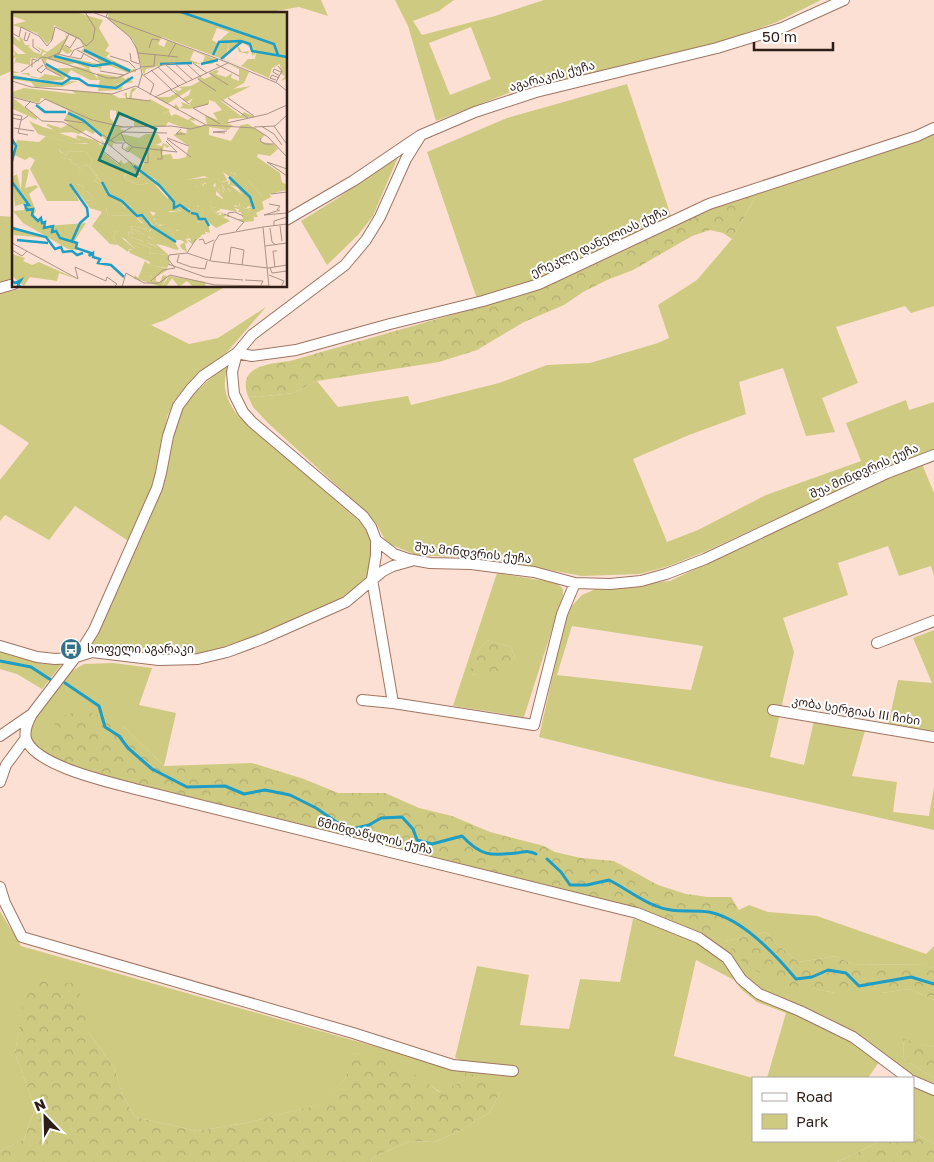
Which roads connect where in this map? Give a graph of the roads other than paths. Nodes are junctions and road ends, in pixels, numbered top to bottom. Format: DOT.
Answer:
graph roads {
  1 [pos="844,0"];
  2 [pos="934,128"];
  3 [pos="421,135"];
  4 [pos="288,219"];
  5 [pos="237,353"];
  6 [pos="933,458"];
  7 [pos="376,540"];
  8 [pos="415,560"];
  9 [pos="372,580"];
  10 [pos="575,583"];
  11 [pos="934,621"];
  12 [pos="877,643"];
  13 [pos="0,646"];
  14 [pos="73,658"];
  15 [pos="362,700"];
  16 [pos="393,703"];
  17 [pos="774,710"];
  18 [pos="32,714"];
  19 [pos="0,736"];
  20 [pos="934,737"];
  21 [pos="26,738"];
  22 [pos="0,782"];
  23 [pos="0,888"];
  24 [pos="513,1071"];
  25 [pos="907,1077"];
  26 [pos="914,1081"];
  27 [pos="934,1090"];
  1 -- 3 [label="street, აგარაკის ქუჩა"];
  2 -- 5 [label="street, ერეკლე დანელიას ქუჩა"];
  3 -- 4 [label="street, აგარაკის ქუჩა"];
  3 -- 5 [label="street"];
  5 -- 7 [label="street, შუა მინდვრის ქუჩა"];
  5 -- 14 [label="street"];
  6 -- 10 [label="street, შუა მინდვრის ქუჩა"];
  7 -- 8 [label="street, შუა მინდვრის ქუჩა"];
  7 -- 9 [label="street"];
  8 -- 9 [label="street"];
  8 -- 10 [label="street, შუა მინდვრის ქუჩა"];
  9 -- 14 [label="street"];
  9 -- 16 [label="street"];
  10 -- 16 [label="street"];
  11 -- 12 [label="street"];
  13 -- 14 [label="street"];
  14 -- 18 [label="street"];
  15 -- 16 [label="street"];
  17 -- 20 [label="street, კობა სერგიას III ჩიხი"];
  18 -- 19 [label="street"];
  18 -- 21 [label="street"];
  21 -- 22 [label="street"];
  21 -- 25 [label="street, წმინდაწყლის ქუჩა"];
  23 -- 24 [label="street"];
  26 -- 27 [label="street"];
}
